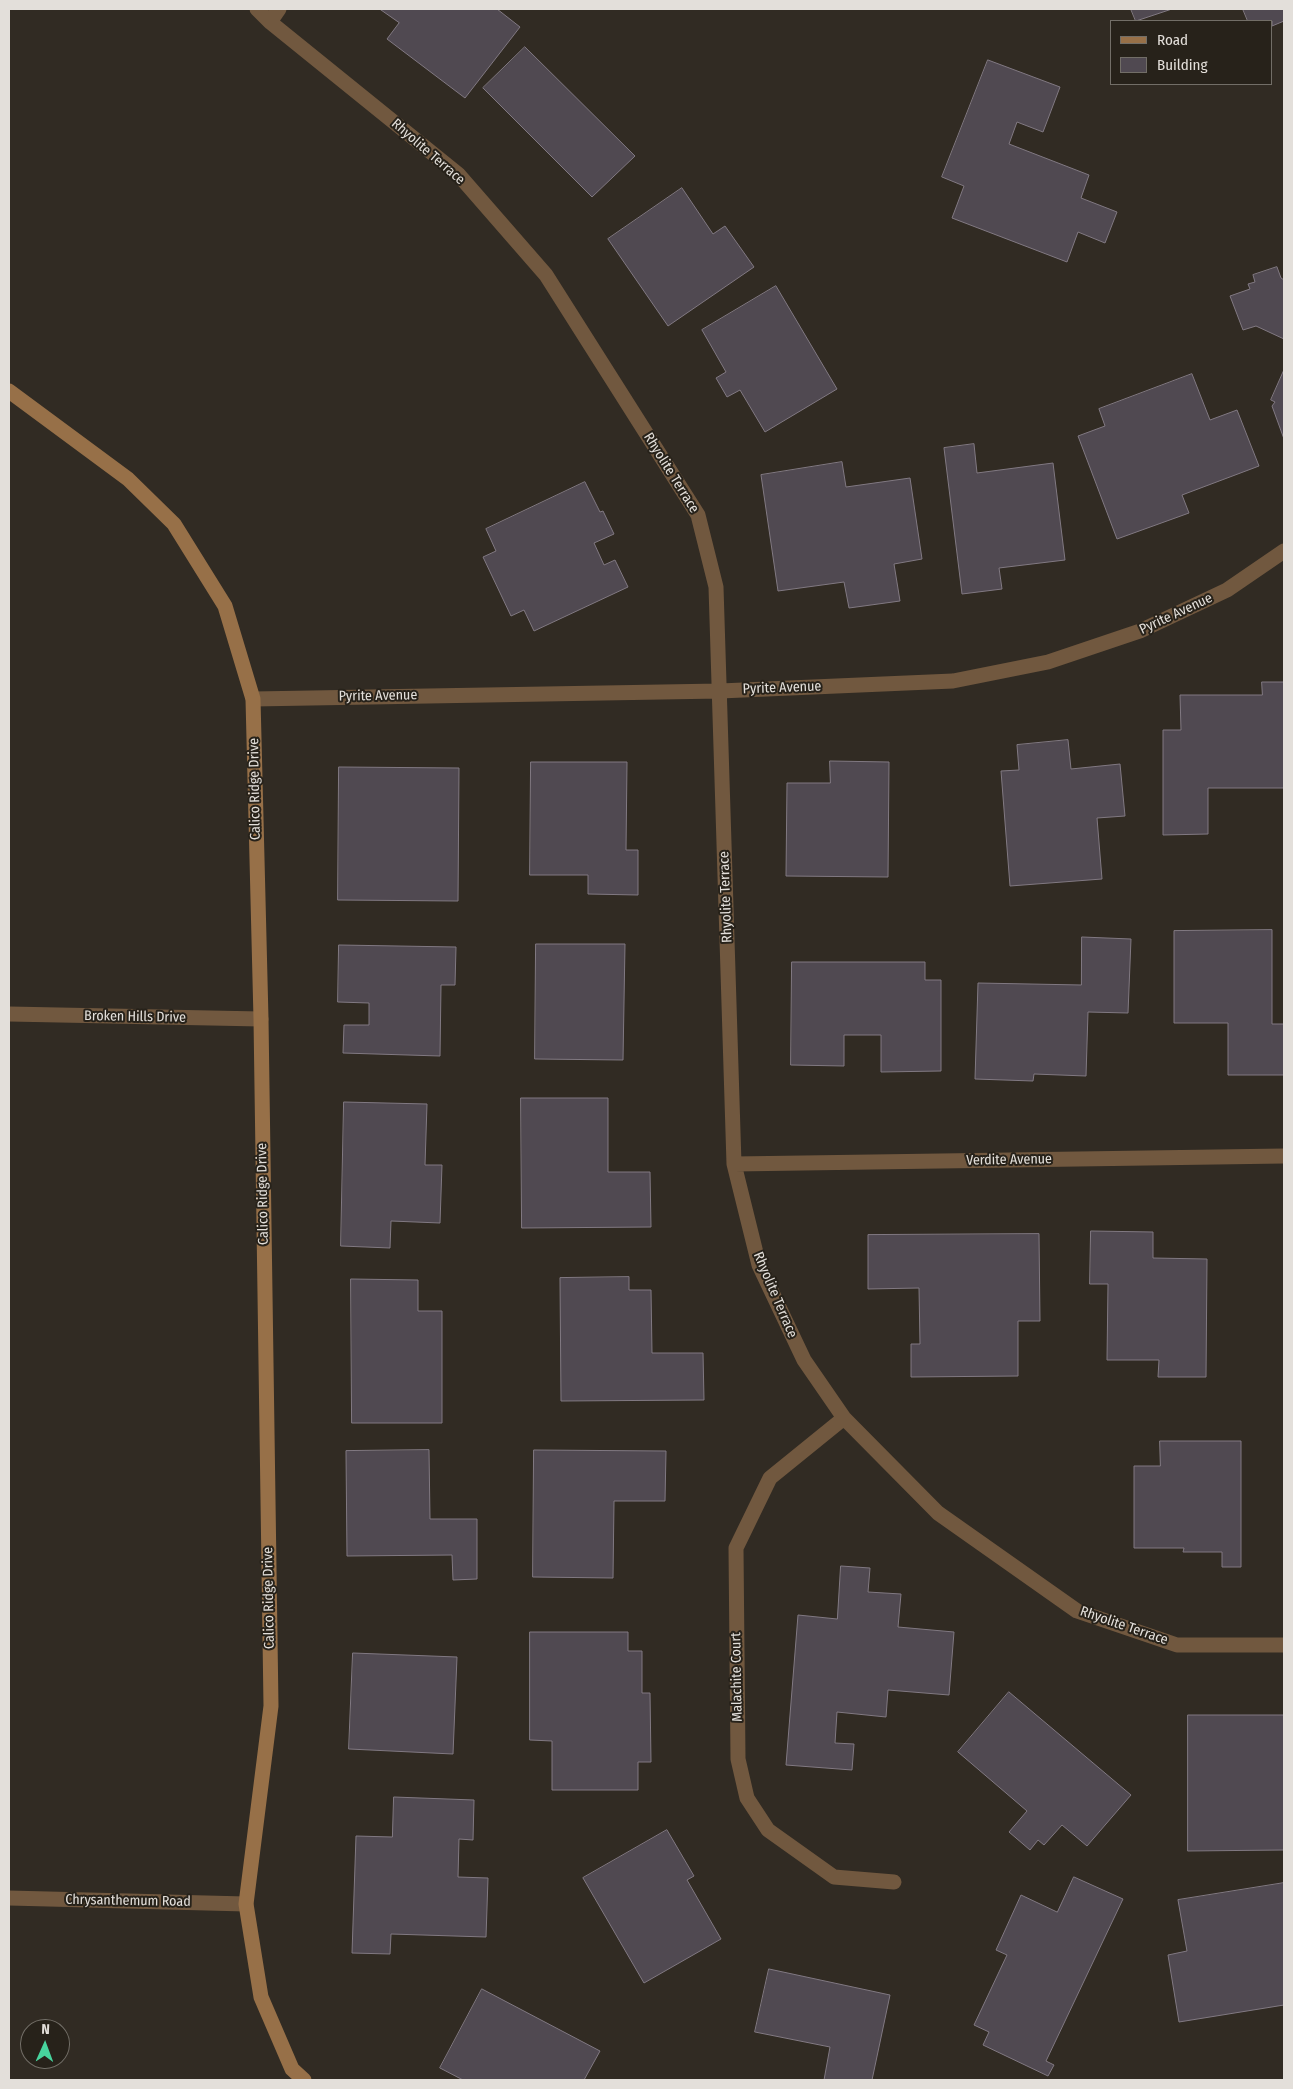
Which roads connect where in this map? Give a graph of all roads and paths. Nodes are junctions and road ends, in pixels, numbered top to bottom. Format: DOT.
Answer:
graph roads {
  1 [pos="257,9"];
  2 [pos="279,9"];
  3 [pos="270,22"];
  4 [pos="9,391"];
  5 [pos="1284,551"];
  6 [pos="720,691"];
  7 [pos="253,698"];
  8 [pos="9,1014"];
  9 [pos="261,1019"];
  10 [pos="1284,1156"];
  11 [pos="734,1164"];
  12 [pos="844,1418"];
  13 [pos="1284,1645"];
  14 [pos="894,1882"];
  15 [pos="9,1898"];
  16 [pos="246,1904"];
  17 [pos="304,2080"];
  1 -- 3 [label="street, Rhyolite Terrace"];
  2 -- 3 [label="street"];
  3 -- 6 [label="street, Rhyolite Terrace"];
  4 -- 7 [label="street, Calico Ridge Drive"];
  5 -- 6 [label="street, Pyrite Avenue"];
  6 -- 7 [label="street, Pyrite Avenue"];
  6 -- 11 [label="street, Rhyolite Terrace"];
  7 -- 9 [label="street, Calico Ridge Drive"];
  8 -- 9 [label="street, Broken Hills Drive"];
  9 -- 16 [label="street, Calico Ridge Drive"];
  10 -- 11 [label="street, Verdite Avenue"];
  11 -- 12 [label="street, Rhyolite Terrace"];
  12 -- 13 [label="street, Rhyolite Terrace"];
  12 -- 14 [label="street, Malachite Court"];
  15 -- 16 [label="street, Chrysanthemum Road"];
  16 -- 17 [label="street, Calico Ridge Drive"];
}
